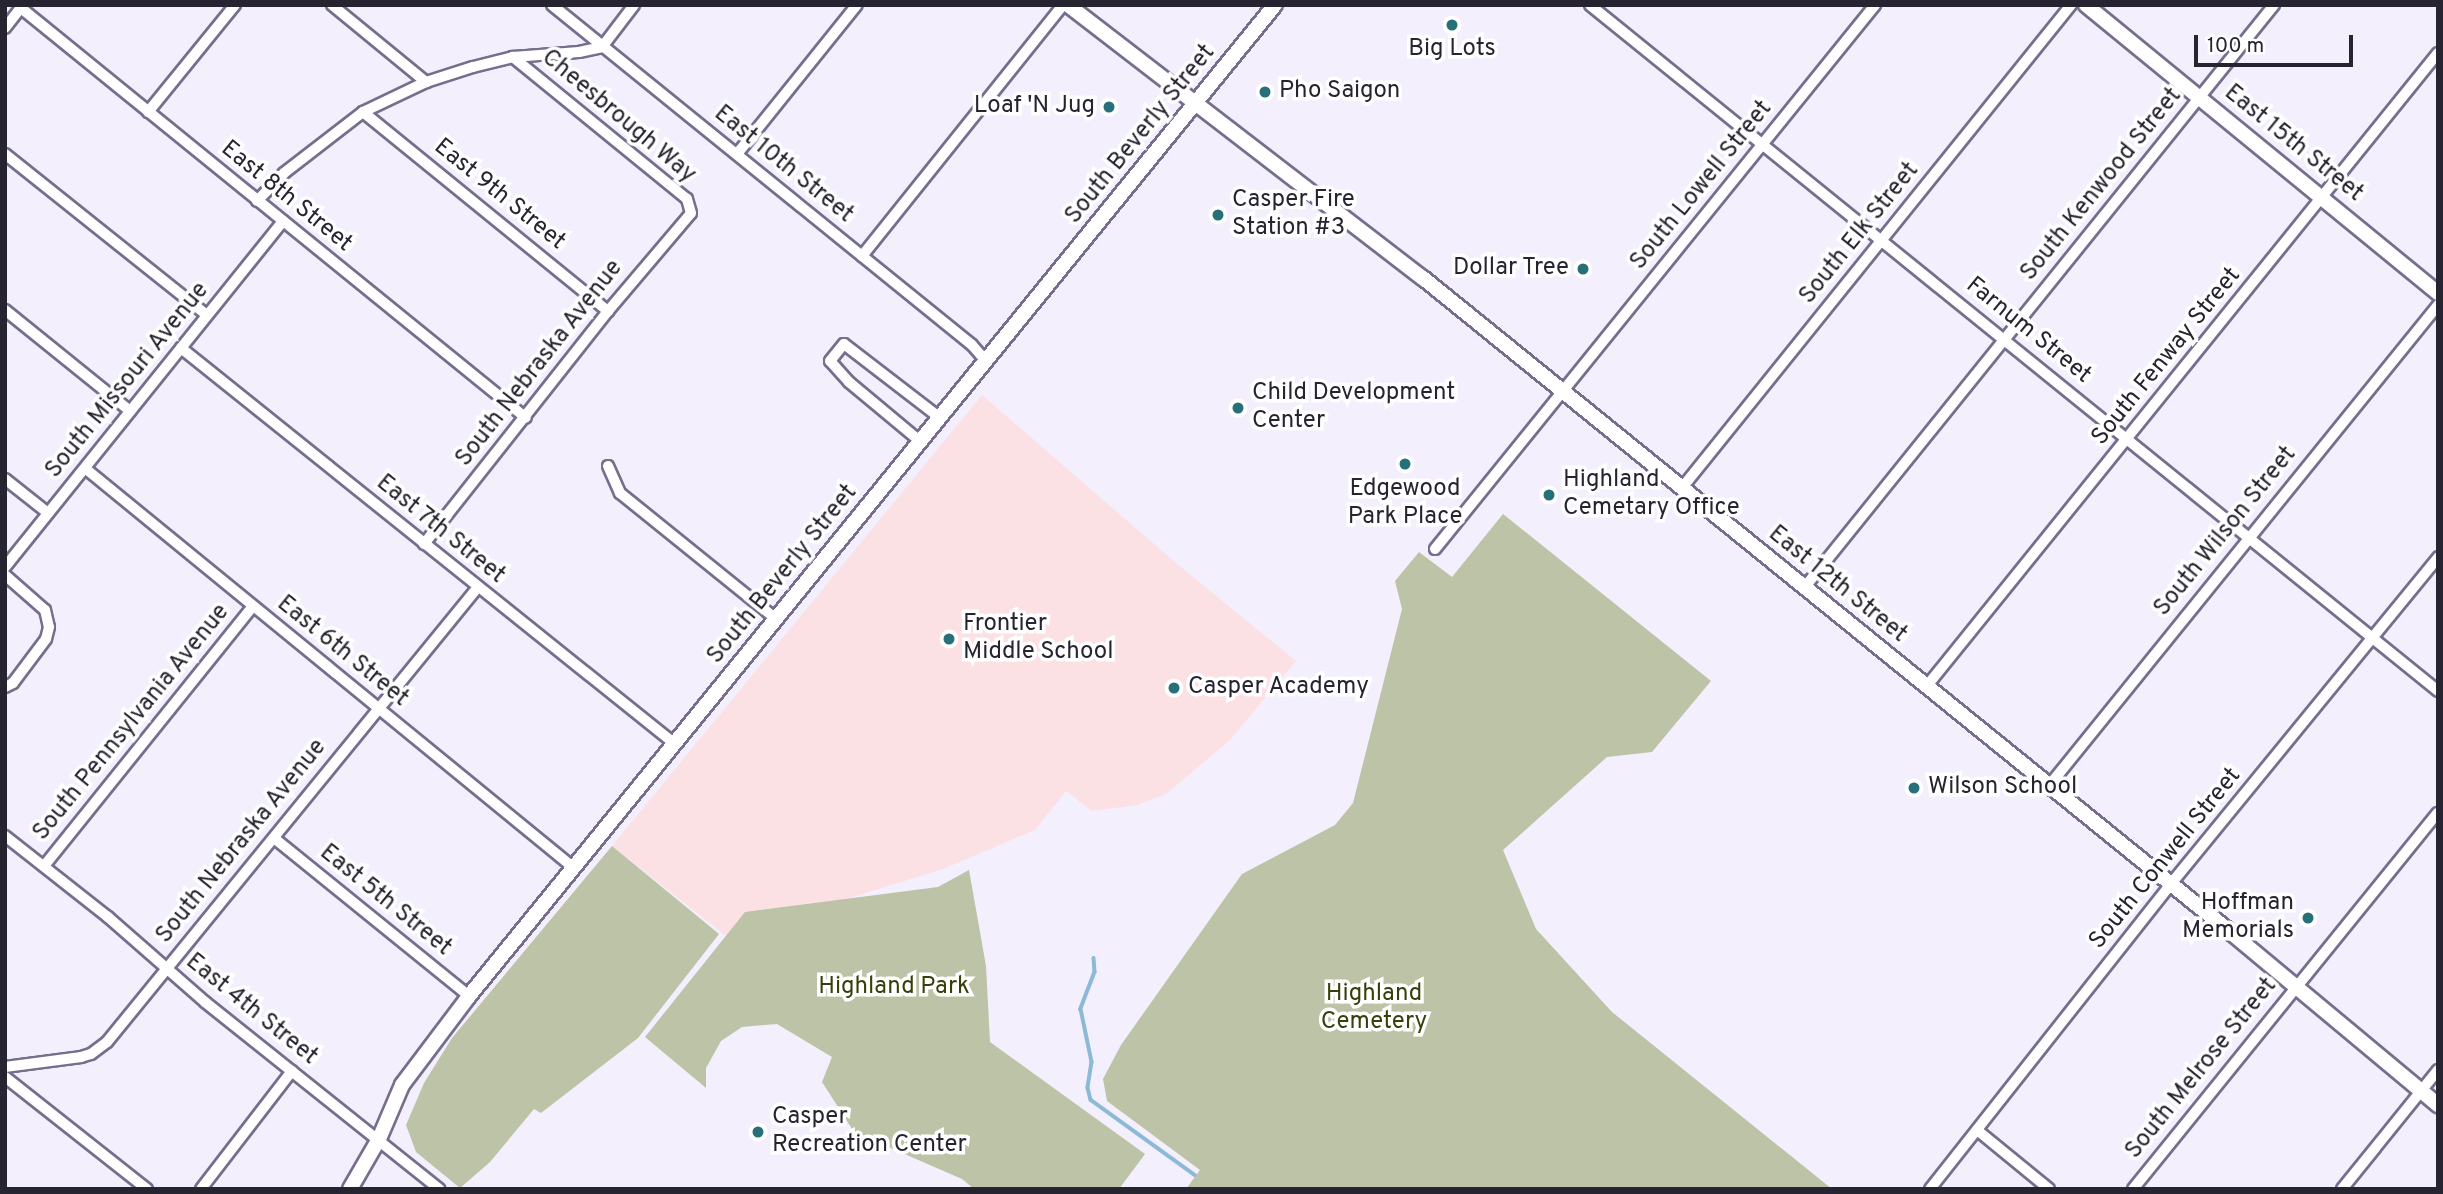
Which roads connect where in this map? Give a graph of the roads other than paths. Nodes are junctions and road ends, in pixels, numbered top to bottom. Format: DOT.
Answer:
graph roads {
  1 [pos="235,5"];
  2 [pos="332,5"];
  3 [pos="552,5"];
  4 [pos="634,5"];
  5 [pos="857,5"];
  6 [pos="1066,5"];
  7 [pos="1275,5"];
  8 [pos="1590,5"];
  9 [pos="1875,5"];
  10 [pos="2071,5"];
  11 [pos="2086,5"];
  12 [pos="2274,5"];
  13 [pos="22,7"];
  14 [pos="5,27"];
  15 [pos="602,47"];
  16 [pos="2438,52"];
  17 [pos="513,57"];
  18 [pos="426,82"];
  19 [pos="2200,97"];
  20 [pos="1195,106"];
  21 [pos="148,112"];
  22 [pos="363,112"];
  23 [pos="1762,145"];
  24 [pos="5,154"];
  25 [pos="737,154"];
  26 [pos="2321,198"];
  27 [pos="257,201"];
  28 [pos="691,213"];
  29 [pos="283,221"];
  30 [pos="1882,241"];
  31 [pos="862,256"];
  32 [pos="2438,293"];
  33 [pos="2438,305"];
  34 [pos="5,310"];
  35 [pos="608,311"];
  36 [pos="207,315"];
  37 [pos="2004,340"];
  38 [pos="181,348"];
  39 [pos="985,360"];
  40 [pos="1562,393"];
  41 [pos="130,411"];
  42 [pos="526,418"];
  43 [pos="940,418"];
  44 [pos="2129,439"];
  45 [pos="920,442"];
  46 [pos="608,467"];
  47 [pos="86,469"];
  48 [pos="5,479"];
  49 [pos="1681,489"];
  50 [pos="48,513"];
  51 [pos="2248,538"];
  52 [pos="424,544"];
  53 [pos="1436,549"];
  54 [pos="2438,558"];
  55 [pos="5,567"];
  56 [pos="5,575"];
  57 [pos="478,587"];
  58 [pos="1804,588"];
  59 [pos="252,607"];
  60 [pos="776,620"];
  61 [pos="2372,638"];
  62 [pos="5,687"];
  63 [pos="1926,687"];
  64 [pos="2438,691"];
  65 [pos="377,708"];
  66 [pos="674,744"];
  67 [pos="2048,787"];
  68 [pos="2438,813"];
  69 [pos="6,838"];
  70 [pos="274,838"];
  71 [pos="44,866"];
  72 [pos="574,868"];
  73 [pos="2170,885"];
  74 [pos="166,968"];
  75 [pos="2295,986"];
  76 [pos="469,996"];
  77 [pos="5,1067"];
  78 [pos="2438,1070"];
  79 [pos="292,1071"];
  80 [pos="5,1077"];
  81 [pos="2421,1091"];
  82 [pos="2438,1105"];
  83 [pos="1977,1130"];
  84 [pos="379,1139"];
  85 [pos="147,1189"];
  86 [pos="201,1189"];
  87 [pos="350,1189"];
  88 [pos="439,1189"];
  89 [pos="1930,1189"];
  90 [pos="2049,1189"];
  91 [pos="2133,1189"];
  92 [pos="2342,1189"];
  1 -- 21 [label="street"];
  2 -- 18 [label="street"];
  3 -- 15 [label="street, East 10th Street"];
  4 -- 15 [label="street"];
  5 -- 25 [label="street"];
  6 -- 20 [label="main road, East 12th Street"];
  6 -- 31 [label="street"];
  7 -- 20 [label="main road, South Beverly Street"];
  8 -- 23 [label="street, Farnum Street"];
  9 -- 23 [label="street, South Lowell Street"];
  10 -- 30 [label="street, South Elk Street"];
  11 -- 19 [label="main road, East 15th Street"];
  12 -- 19 [label="street, South Kenwood Street"];
  13 -- 14 [label="street"];
  13 -- 21 [label="street, East 8th Street"];
  15 -- 17 [label="street"];
  15 -- 25 [label="street, East 10th Street"];
  16 -- 26 [label="street, South Fenway Street"];
  17 -- 18 [label="street"];
  17 -- 28 [label="street, Cheesbrough Way"];
  18 -- 22 [label="street"];
  19 -- 26 [label="main road, East 15th Street"];
  19 -- 37 [label="street, South Kenwood Street"];
  20 -- 39 [label="main road, South Beverly Street"];
  20 -- 40 [label="main road, East 12th Street"];
  21 -- 27 [label="street, East 8th Street"];
  22 -- 27 [label="street"];
  22 -- 35 [label="street, East 9th Street"];
  23 -- 30 [label="street, Farnum Street"];
  23 -- 40 [label="street, South Lowell Street"];
  24 -- 36 [label="street"];
  25 -- 31 [label="street, East 10th Street"];
  26 -- 32 [label="main road, East 15th Street"];
  26 -- 44 [label="street, South Fenway Street"];
  27 -- 29 [label="street, East 8th Street"];
  28 -- 35 [label="street, South Nebraska Avenue"];
  29 -- 36 [label="street, South Missouri Avenue"];
  29 -- 42 [label="street, East 8th Street"];
  30 -- 37 [label="street, Farnum Street"];
  30 -- 49 [label="street, South Elk Street"];
  31 -- 39 [label="street, East 10th Street"];
  33 -- 51 [label="street, South Wilson Street"];
  34 -- 41 [label="street"];
  35 -- 42 [label="street, South Nebraska Avenue"];
  36 -- 38 [label="street, South Missouri Avenue"];
  37 -- 44 [label="street, Farnum Street"];
  37 -- 58 [label="street, South Kenwood Street"];
  38 -- 41 [label="street, South Missouri Avenue"];
  38 -- 52 [label="street, East 7th Street"];
  39 -- 43 [label="main road, South Beverly Street"];
  40 -- 49 [label="main road, East 12th Street"];
  40 -- 53 [label="street, South Lowell Street"];
  41 -- 47 [label="street, South Missouri Avenue"];
  42 -- 52 [label="street, South Nebraska Avenue"];
  43 -- 45 [label="main road, South Beverly Street"];
  43 -- 45 [label="street"];
  44 -- 51 [label="street, Farnum Street"];
  44 -- 63 [label="street, South Fenway Street"];
  45 -- 60 [label="main road, South Beverly Street"];
  46 -- 60 [label="street"];
  47 -- 50 [label="street, South Missouri Avenue"];
  47 -- 59 [label="street, East 6th Street"];
  48 -- 50 [label="street"];
  49 -- 58 [label="main road, East 12th Street"];
  50 -- 55 [label="street, South Missouri Avenue"];
  51 -- 61 [label="street, Farnum Street"];
  51 -- 67 [label="street, South Wilson Street"];
  52 -- 57 [label="street, East 7th Street"];
  54 -- 61 [label="street, South Conwell Street"];
  56 -- 62 [label="street"];
  57 -- 65 [label="street, South Nebraska Avenue"];
  57 -- 66 [label="street, East 7th Street"];
  58 -- 63 [label="main road, East 12th Street"];
  59 -- 65 [label="street, East 6th Street"];
  59 -- 71 [label="street, South Pennsylvania Avenue"];
  60 -- 66 [label="main road, South Beverly Street"];
  61 -- 64 [label="street, Farnum Street"];
  61 -- 73 [label="street, South Conwell Street"];
  63 -- 67 [label="main road, East 12th Street"];
  65 -- 70 [label="street, South Nebraska Avenue"];
  65 -- 72 [label="street, East 6th Street"];
  66 -- 72 [label="main road, South Beverly Street"];
  67 -- 73 [label="main road, East 12th Street"];
  68 -- 75 [label="street, South Melrose Street"];
  69 -- 71 [label="street, East 4th Street"];
  70 -- 74 [label="street, South Nebraska Avenue"];
  70 -- 76 [label="street, East 5th Street"];
  71 -- 74 [label="street, East 4th Street"];
  72 -- 76 [label="main road, South Beverly Street"];
  73 -- 75 [label="main road, East 12th Street"];
  73 -- 83 [label="street, South Conwell Street"];
  74 -- 77 [label="street, South Nebraska Avenue"];
  74 -- 79 [label="street, East 4th Street"];
  75 -- 81 [label="main road, East 12th Street"];
  75 -- 91 [label="street, South Melrose Street"];
  76 -- 84 [label="main road, South Beverly Street"];
  78 -- 81 [label="street"];
  79 -- 84 [label="street, East 4th Street"];
  79 -- 86 [label="street"];
  80 -- 85 [label="street"];
  81 -- 82 [label="main road, East 12th Street"];
  81 -- 92 [label="street"];
  83 -- 89 [label="street, South Conwell Street"];
  83 -- 90 [label="street"];
  84 -- 87 [label="main road, South Beverly Street"];
  84 -- 88 [label="street, East 4th Street"];
}
